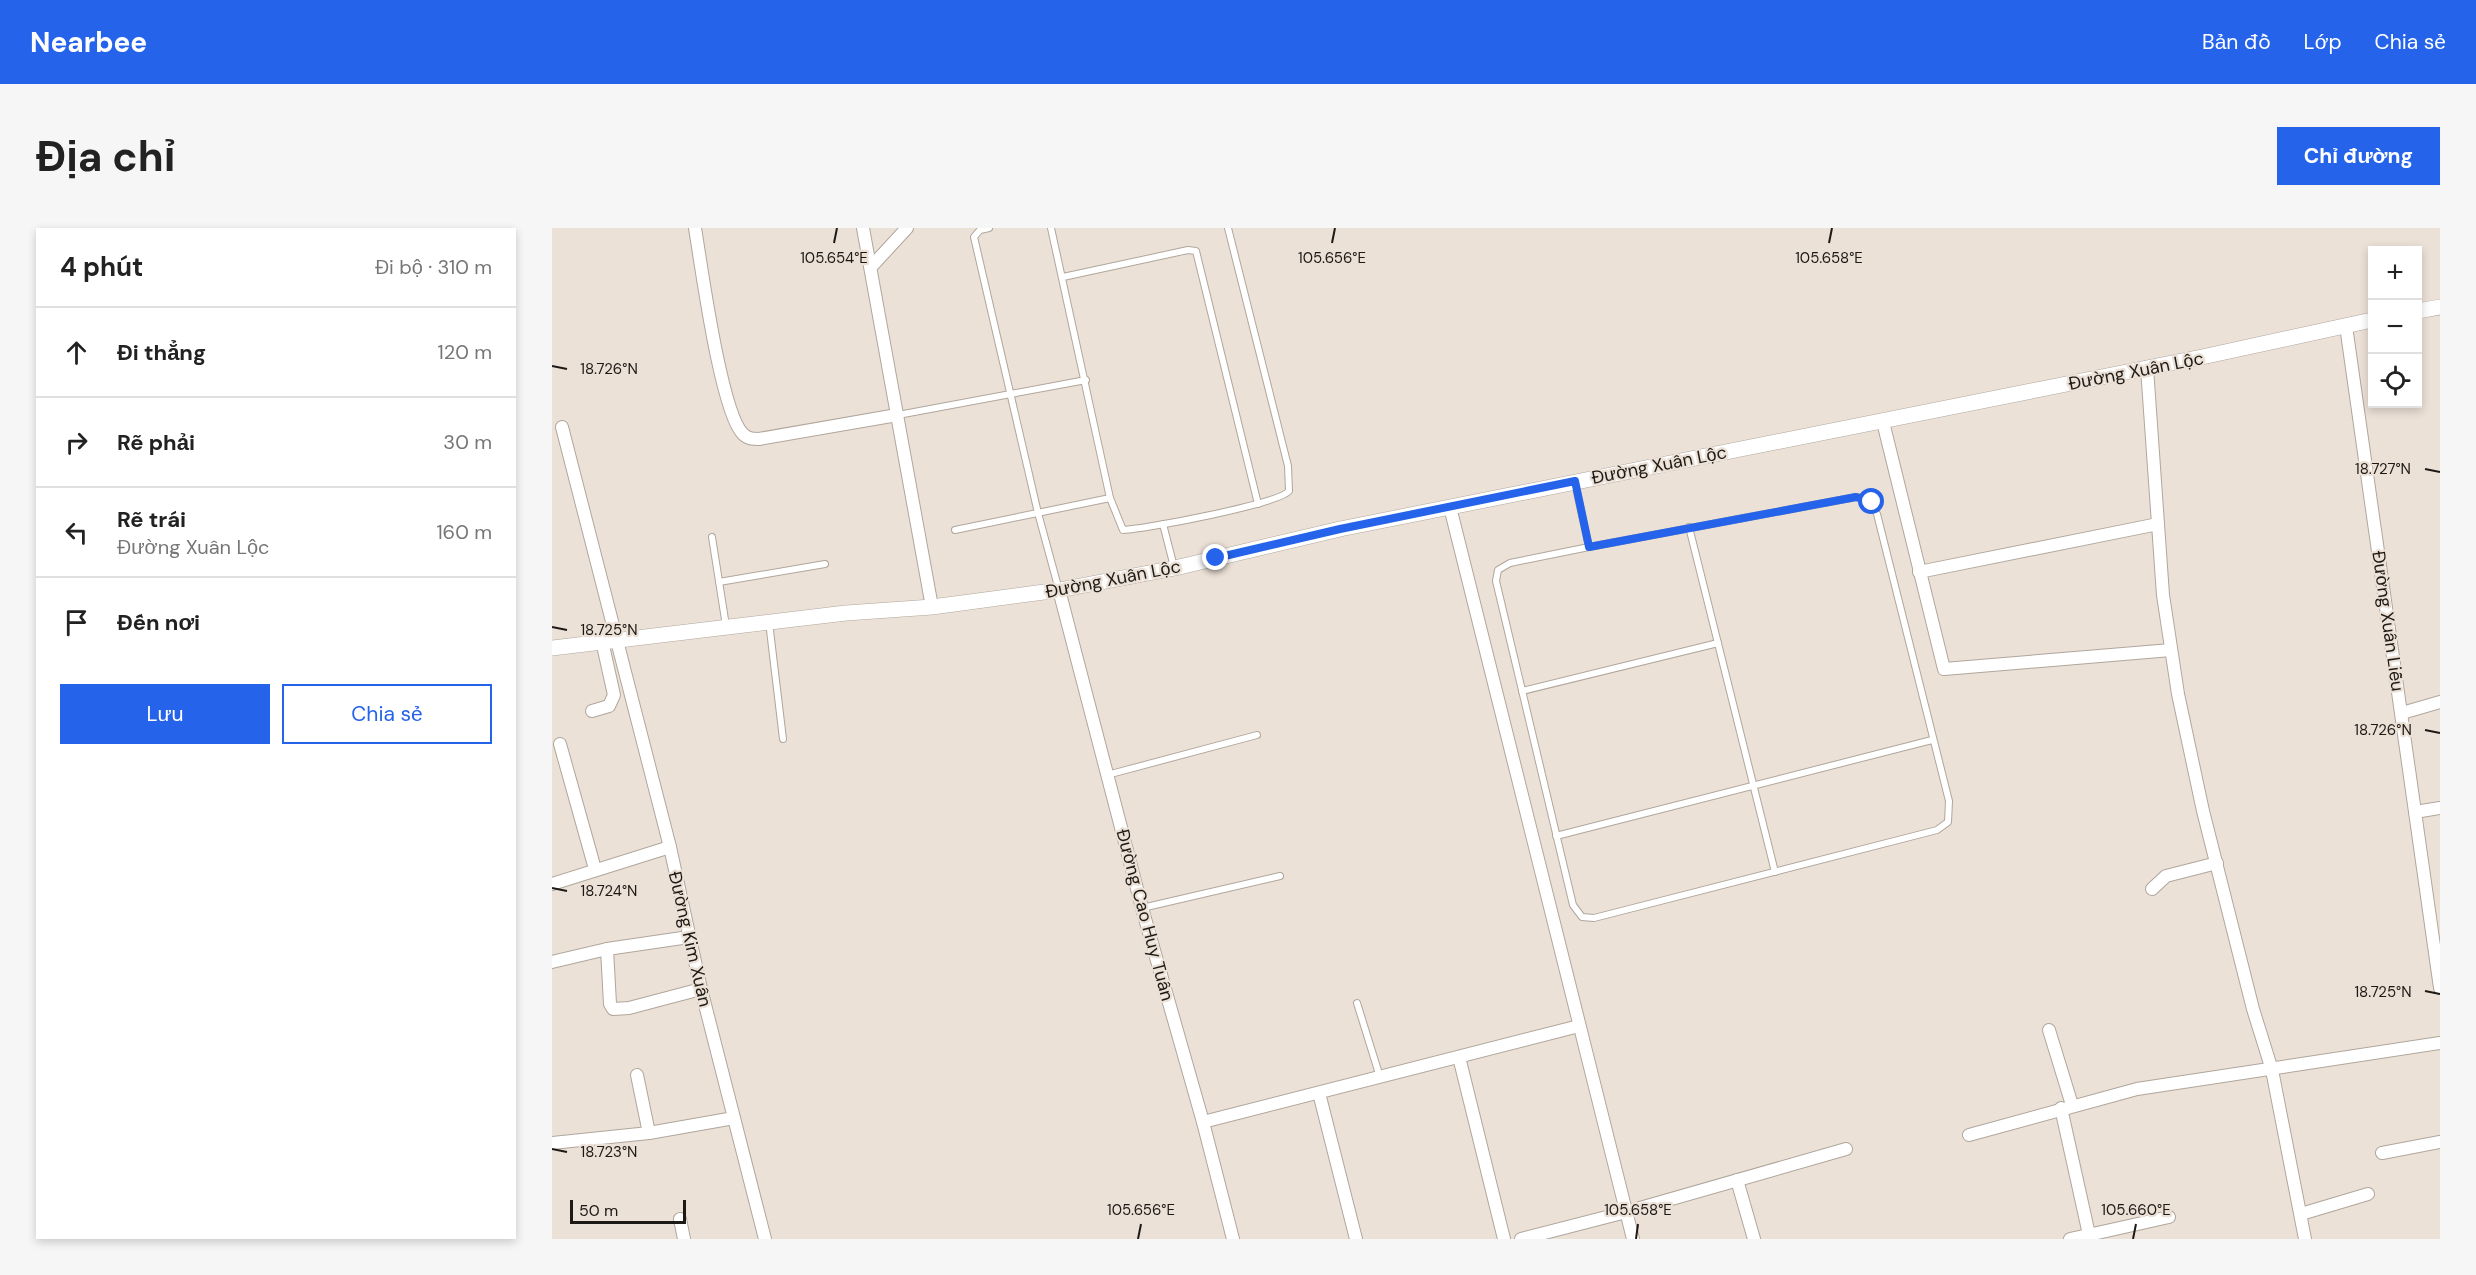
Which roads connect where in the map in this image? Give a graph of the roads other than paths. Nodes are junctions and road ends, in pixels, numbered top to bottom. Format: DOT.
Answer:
graph roads {
  1 [pos="694,228"];
  2 [pos="863,228"];
  3 [pos="907,228"];
  4 [pos="989,228"];
  5 [pos="1051,228"];
  6 [pos="1228,228"];
  7 [pos="871,267"];
  8 [pos="1063,277"];
  9 [pos="2440,307"];
  10 [pos="2422,310"];
  11 [pos="2368,321"];
  12 [pos="2346,326"];
  13 [pos="2147,368"];
  14 [pos="1086,380"];
  15 [pos="1011,396"];
  16 [pos="897,416"];
  17 [pos="1884,422"];
  18 [pos="562,427"];
  19 [pos="1575,481"];
  20 [pos="1110,498"];
  21 [pos="1258,504"];
  22 [pos="1450,507"];
  23 [pos="1038,513"];
  24 [pos="1163,524"];
  25 [pos="2158,524"];
  26 [pos="1689,527"];
  27 [pos="955,530"];
  28 [pos="712,537"];
  29 [pos="1589,547"];
  30 [pos="825,564"];
  31 [pos="1175,568"];
  32 [pos="1919,572"];
  33 [pos="719,582"];
  34 [pos="1059,590"];
  35 [pos="932,608"];
  36 [pos="769,621"];
  37 [pos="726,627"];
  38 [pos="608,640"];
  39 [pos="1718,643"];
  40 [pos="552,648"];
  41 [pos="2171,650"];
  42 [pos="1522,691"];
  43 [pos="2440,702"];
  44 [pos="592,711"];
  45 [pos="2402,713"];
  46 [pos="1257,735"];
  47 [pos="783,739"];
  48 [pos="1932,740"];
  49 [pos="560,744"];
  50 [pos="1107,775"];
  51 [pos="1754,784"];
  52 [pos="2440,808"];
  53 [pos="2415,812"];
  54 [pos="1556,836"];
  55 [pos="670,847"];
  56 [pos="2217,863"];
  57 [pos="595,869"];
  58 [pos="1775,872"];
  59 [pos="1280,876"];
  60 [pos="552,884"];
  61 [pos="2152,889"];
  62 [pos="1142,908"];
  63 [pos="689,937"];
  64 [pos="2437,948"];
  65 [pos="608,949"];
  66 [pos="552,962"];
  67 [pos="2440,988"];
  68 [pos="700,989"];
  69 [pos="1357,1003"];
  70 [pos="1579,1026"];
  71 [pos="2049,1030"];
  72 [pos="2440,1043"];
  73 [pos="1459,1057"];
  74 [pos="2272,1070"];
  75 [pos="637,1075"];
  76 [pos="1381,1077"];
  77 [pos="1319,1093"];
  78 [pos="2067,1107"];
  79 [pos="734,1118"];
  80 [pos="1203,1122"];
  81 [pos="649,1132"];
  82 [pos="1969,1135"];
  83 [pos="2440,1142"];
  84 [pos="552,1143"];
  85 [pos="1846,1149"];
  86 [pos="2382,1153"];
  87 [pos="1737,1180"];
  88 [pos="2368,1194"];
  89 [pos="1626,1212"];
  90 [pos="2301,1214"];
  91 [pos="2169,1217"];
  92 [pos="680,1219"];
  93 [pos="2090,1236"];
  94 [pos="684,1239"];
  95 [pos="765,1239"];
  96 [pos="1233,1239"];
  97 [pos="1356,1239"];
  98 [pos="1504,1239"];
  99 [pos="1521,1239"];
  100 [pos="1634,1239"];
  101 [pos="1754,1239"];
  102 [pos="2070,1239"];
  103 [pos="2306,1239"];
  1 -- 16 [label="street"];
  2 -- 7 [label="street"];
  3 -- 7 [label="street"];
  4 -- 15 [label="lane"];
  5 -- 8 [label="lane"];
  6 -- 21 [label="lane"];
  7 -- 16 [label="street"];
  8 -- 14 [label="lane"];
  8 -- 21 [label="lane"];
  9 -- 10 [label="street"];
  11 -- 12 [label="street, Đường Xuân Lộc"];
  12 -- 13 [label="street, Đường Xuân Lộc"];
  12 -- 45 [label="street, Đường Xuân Liễu"];
  13 -- 17 [label="street, Đường Xuân Lộc"];
  13 -- 25 [label="street"];
  14 -- 15 [label="lane"];
  14 -- 20 [label="lane"];
  15 -- 16 [label="lane"];
  15 -- 23 [label="lane"];
  16 -- 35 [label="street"];
  17 -- 19 [label="street, Đường Xuân Lộc"];
  17 -- 32 [label="street"];
  18 -- 38 [label="street"];
  19 -- 22 [label="street, Đường Xuân Lộc"];
  19 -- 29 [label="lane"];
  20 -- 23 [label="lane"];
  20 -- 24 [label="lane"];
  21 -- 24 [label="lane"];
  22 -- 31 [label="street, Đường Xuân Lộc"];
  22 -- 70 [label="street"];
  23 -- 27 [label="lane"];
  23 -- 34 [label="lane"];
  24 -- 31 [label="lane"];
  25 -- 32 [label="street"];
  25 -- 41 [label="street"];
  26 -- 29 [label="lane"];
  26 -- 39 [label="lane"];
  26 -- 48 [label="lane"];
  28 -- 33 [label="lane"];
  29 -- 42 [label="lane"];
  30 -- 33 [label="lane"];
  31 -- 34 [label="street, Đường Xuân Lộc"];
  32 -- 41 [label="street"];
  33 -- 37 [label="lane"];
  34 -- 35 [label="street, Đường Xuân Lộc"];
  34 -- 50 [label="street, Đường Cao Huy Tuân"];
  35 -- 36 [label="street, Đường Xuân Lộc"];
  36 -- 37 [label="street, Đường Xuân Lộc"];
  36 -- 47 [label="lane"];
  37 -- 38 [label="street, Đường Xuân Lộc"];
  38 -- 40 [label="street, Đường Xuân Lộc"];
  38 -- 44 [label="street"];
  38 -- 55 [label="street, Đường Kim Xuân"];
  39 -- 42 [label="lane"];
  39 -- 51 [label="lane"];
  41 -- 56 [label="street"];
  42 -- 54 [label="lane"];
  43 -- 45 [label="street"];
  45 -- 53 [label="street, Đường Xuân Liễu"];
  46 -- 50 [label="lane"];
  48 -- 51 [label="lane"];
  48 -- 58 [label="lane"];
  49 -- 57 [label="street"];
  50 -- 62 [label="street, Đường Cao Huy Tuân"];
  51 -- 54 [label="lane"];
  51 -- 58 [label="lane"];
  52 -- 53 [label="street"];
  53 -- 64 [label="street, Đường Xuân Liễu"];
  54 -- 58 [label="lane"];
  55 -- 57 [label="street"];
  55 -- 63 [label="street, Đường Kim Xuân"];
  56 -- 61 [label="street"];
  56 -- 74 [label="street"];
  57 -- 60 [label="street"];
  59 -- 62 [label="lane"];
  62 -- 80 [label="street, Đường Cao Huy Tuân"];
  63 -- 65 [label="street"];
  63 -- 68 [label="street, Đường Kim Xuân"];
  64 -- 67 [label="street, Đường Xuân Liễu"];
  65 -- 66 [label="street"];
  65 -- 68 [label="street"];
  68 -- 79 [label="street, Đường Kim Xuân"];
  69 -- 76 [label="lane"];
  70 -- 73 [label="street"];
  70 -- 89 [label="street"];
  71 -- 78 [label="street"];
  72 -- 74 [label="street"];
  73 -- 76 [label="street"];
  73 -- 98 [label="street"];
  74 -- 78 [label="street"];
  74 -- 90 [label="street"];
  75 -- 81 [label="street"];
  76 -- 77 [label="street"];
  77 -- 80 [label="street"];
  77 -- 97 [label="street"];
  78 -- 82 [label="street"];
  78 -- 93 [label="street"];
  79 -- 81 [label="street"];
  79 -- 95 [label="street, Đường Kim Xuân"];
  80 -- 96 [label="street, Đường Cao Huy Tuân"];
  81 -- 84 [label="street"];
  83 -- 86 [label="street"];
  85 -- 87 [label="street"];
  87 -- 89 [label="street"];
  87 -- 101 [label="street"];
  88 -- 90 [label="street"];
  89 -- 99 [label="street"];
  89 -- 100 [label="street"];
  90 -- 103 [label="street"];
  91 -- 93 [label="street"];
  92 -- 94 [label="street"];
  93 -- 102 [label="street"];
}
